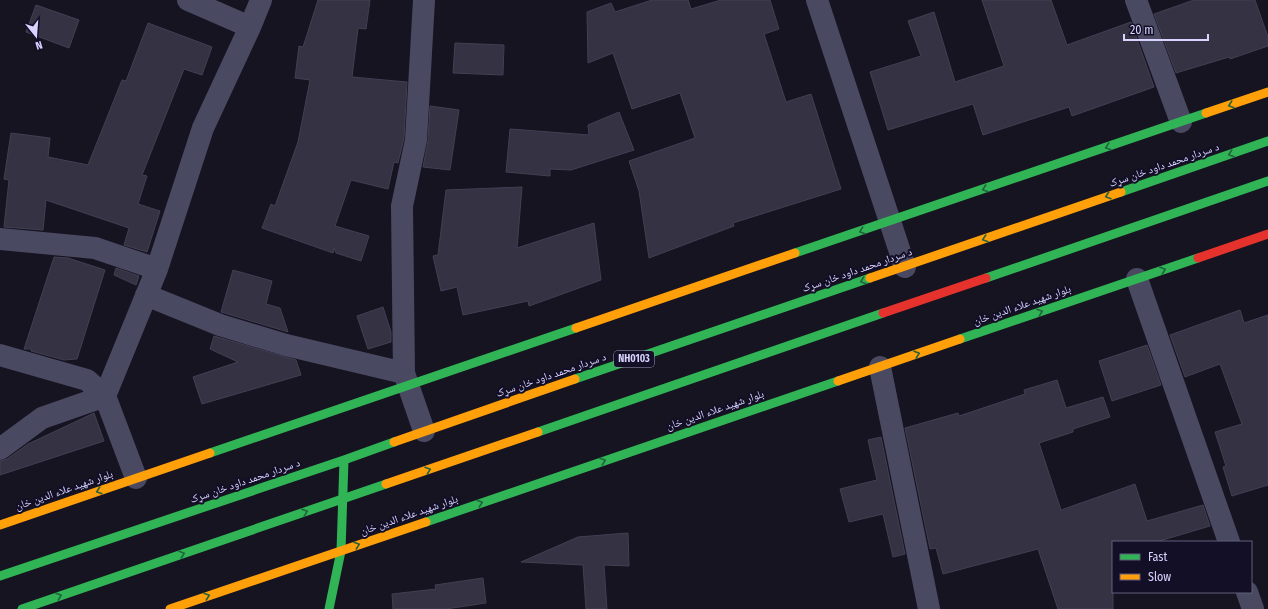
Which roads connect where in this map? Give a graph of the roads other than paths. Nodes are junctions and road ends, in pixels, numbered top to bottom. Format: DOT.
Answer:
graph roads {
  1 [pos="188,0"];
  2 [pos="261,0"];
  3 [pos="424,0"];
  4 [pos="817,0"];
  5 [pos="1136,0"];
  6 [pos="250,27"];
  7 [pos="1268,92"];
  8 [pos="1181,122"];
  9 [pos="1268,141"];
  10 [pos="1268,181"];
  11 [pos="889,221"];
  12 [pos="1268,234"];
  13 [pos="0,239"];
  14 [pos="905,267"];
  15 [pos="157,269"];
  16 [pos="1137,279"];
  17 [pos="146,296"];
  18 [pos="0,355"];
  19 [pos="880,367"];
  20 [pos="407,379"];
  21 [pos="105,396"];
  22 [pos="424,431"];
  23 [pos="0,449"];
  24 [pos="344,460"];
  25 [pos="136,478"];
  26 [pos="343,499"];
  27 [pos="0,525"];
  28 [pos="1229,541"];
  29 [pos="341,551"];
  30 [pos="0,576"];
  31 [pos="1247,593"];
  32 [pos="22,609"];
  33 [pos="170,609"];
  34 [pos="329,609"];
  35 [pos="929,609"];
  36 [pos="1253,609"];
  1 -- 6 [label="street"];
  2 -- 6 [label="street"];
  3 -- 20 [label="street"];
  4 -- 11 [label="street"];
  5 -- 8 [label="street"];
  6 -- 15 [label="street"];
  7 -- 8 [label="main road, one-way"];
  8 -- 11 [label="main road, one-way"];
  9 -- 14 [label="main road, د سردار محمد داود خان سړک / NH0103, one-way"];
  26 -- 10 [label="main road, one-way"];
  11 -- 14 [label="street"];
  11 -- 20 [label="main road, one-way"];
  16 -- 12 [label="main road, بلوار شهید علاء الدین خان, one-way"];
  13 -- 15 [label="street"];
  14 -- 22 [label="main road, د سردار محمد داود خان سړک / NH0103, one-way"];
  15 -- 17 [label="street"];
  19 -- 16 [label="main road, بلوار شهید علاء الدین خان, one-way"];
  16 -- 28 [label="street"];
  17 -- 20 [label="street"];
  17 -- 21 [label="street"];
  18 -- 21 [label="street"];
  29 -- 19 [label="main road, بلوار شهید علاء الدین خان, one-way"];
  19 -- 35 [label="street"];
  20 -- 22 [label="street"];
  20 -- 25 [label="main road"];
  21 -- 23 [label="street"];
  21 -- 25 [label="street"];
  22 -- 24 [label="main road, د سردار محمد داود خان سړک / NH0103"];
  24 -- 26 [label="main road"];
  24 -- 30 [label="main road, د سردار محمد داود خان سړک / NH0103"];
  25 -- 27 [label="main road, بلوار شهید علاء الدین خان, one-way"];
  26 -- 29 [label="main road"];
  32 -- 26 [label="main road, one-way"];
  33 -- 29 [label="main road, بلوار شهید علاء الدین خان, one-way"];
  29 -- 34 [label="main road"];
  31 -- 36 [label="street"];
}
